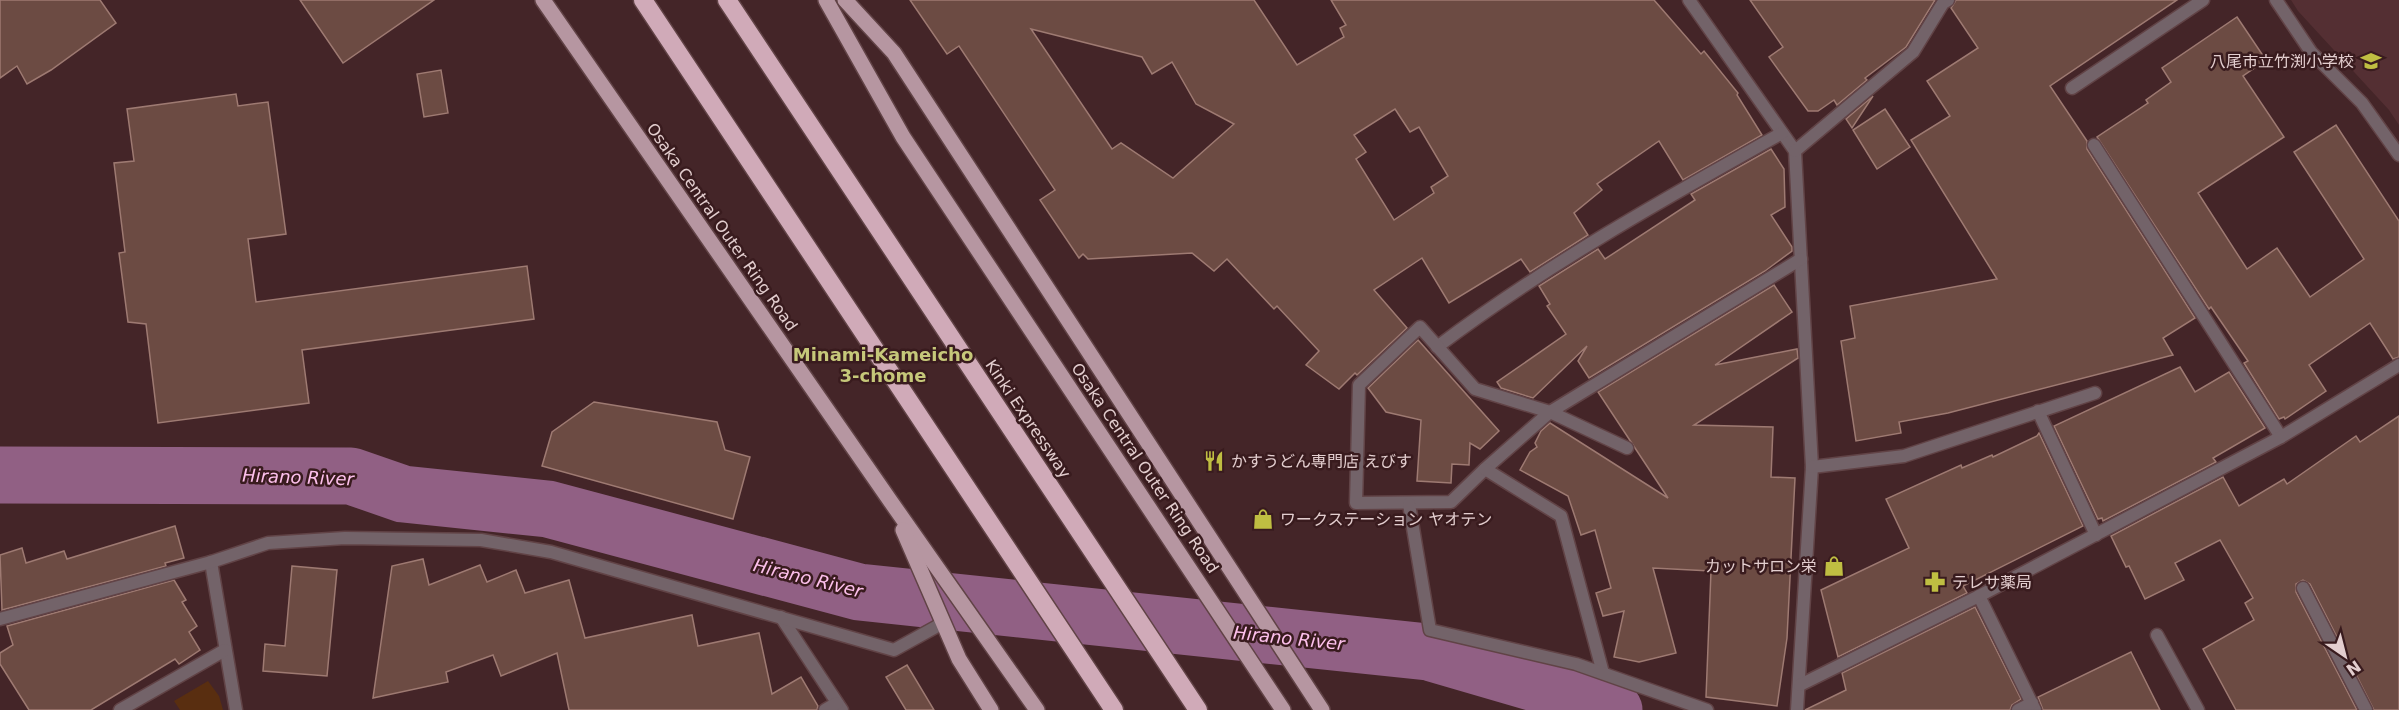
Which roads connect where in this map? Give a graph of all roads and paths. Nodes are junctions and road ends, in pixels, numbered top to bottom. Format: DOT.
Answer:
graph roads {
  1 [pos="543,0"];
  2 [pos="643,0"];
  3 [pos="727,0"];
  4 [pos="826,0"];
  5 [pos="845,0"];
  6 [pos="1689,0"];
  7 [pos="1948,0"];
  8 [pos="2203,0"];
  9 [pos="2276,0"];
  10 [pos="2072,88"];
  11 [pos="1782,133"];
  12 [pos="2094,145"];
  13 [pos="1795,151"];
  14 [pos="2399,155"];
  15 [pos="1801,259"];
  16 [pos="1437,347"];
  17 [pos="2399,365"];
  18 [pos="2095,393"];
  19 [pos="2038,411"];
  20 [pos="1550,412"];
  21 [pos="2281,437"];
  22 [pos="1627,448"];
  23 [pos="1812,467"];
  24 [pos="1485,469"];
  25 [pos="891,502"];
  26 [pos="1409,504"];
  27 [pos="2096,534"];
  28 [pos="211,562"];
  29 [pos="2303,588"];
  30 [pos="1979,596"];
  31 [pos="781,616"];
  32 [pos="0,619"];
  33 [pos="943,623"];
  34 [pos="2157,635"];
  35 [pos="225,650"];
  36 [pos="1603,673"];
  37 [pos="1800,685"];
  38 [pos="839,706"];
  39 [pos="2034,706"];
  40 [pos="120,710"];
  41 [pos="236,710"];
  42 [pos="825,710"];
  43 [pos="991,710"];
  44 [pos="1038,710"];
  45 [pos="1114,710"];
  46 [pos="1198,710"];
  47 [pos="1283,710"];
  48 [pos="1322,710"];
  49 [pos="1707,710"];
  50 [pos="1797,710"];
  51 [pos="2018,710"];
  52 [pos="2198,710"];
  53 [pos="2366,710"];
  1 -- 25 [label="main road, Osaka Central Outer Ring Road"];
  2 -- 45 [label="highway"];
  3 -- 46 [label="highway, Kinki Expressway"];
  4 -- 47 [label="main road, Osaka Central Outer Ring Road"];
  5 -- 48 [label="main road"];
  6 -- 11 [label="street"];
  7 -- 13 [label="street"];
  8 -- 10 [label="street"];
  9 -- 14 [label="street"];
  11 -- 13 [label="street"];
  11 -- 16 [label="street"];
  12 -- 21 [label="street"];
  13 -- 15 [label="street"];
  15 -- 20 [label="street"];
  15 -- 23 [label="street"];
  16 -- 20 [label="street"];
  16 -- 26 [label="street"];
  17 -- 21 [label="street"];
  18 -- 19 [label="street"];
  19 -- 23 [label="street"];
  19 -- 27 [label="street"];
  20 -- 22 [label="street"];
  20 -- 24 [label="street"];
  21 -- 27 [label="street"];
  23 -- 37 [label="street"];
  24 -- 26 [label="street"];
  24 -- 36 [label="street"];
  25 -- 33 [label="main road"];
  25 -- 44 [label="main road, Osaka Central Outer Ring Road"];
  26 -- 36 [label="street"];
  27 -- 30 [label="street"];
  28 -- 31 [label="street"];
  28 -- 32 [label="street"];
  28 -- 35 [label="street"];
  29 -- 53 [label="street"];
  30 -- 37 [label="street"];
  30 -- 39 [label="street"];
  31 -- 33 [label="street"];
  31 -- 38 [label="street"];
  33 -- 43 [label="main road"];
  34 -- 52 [label="street"];
  35 -- 40 [label="street"];
  35 -- 41 [label="street"];
  36 -- 49 [label="street"];
  37 -- 50 [label="street"];
  38 -- 42 [label="street"];
  39 -- 51 [label="street"];
}
